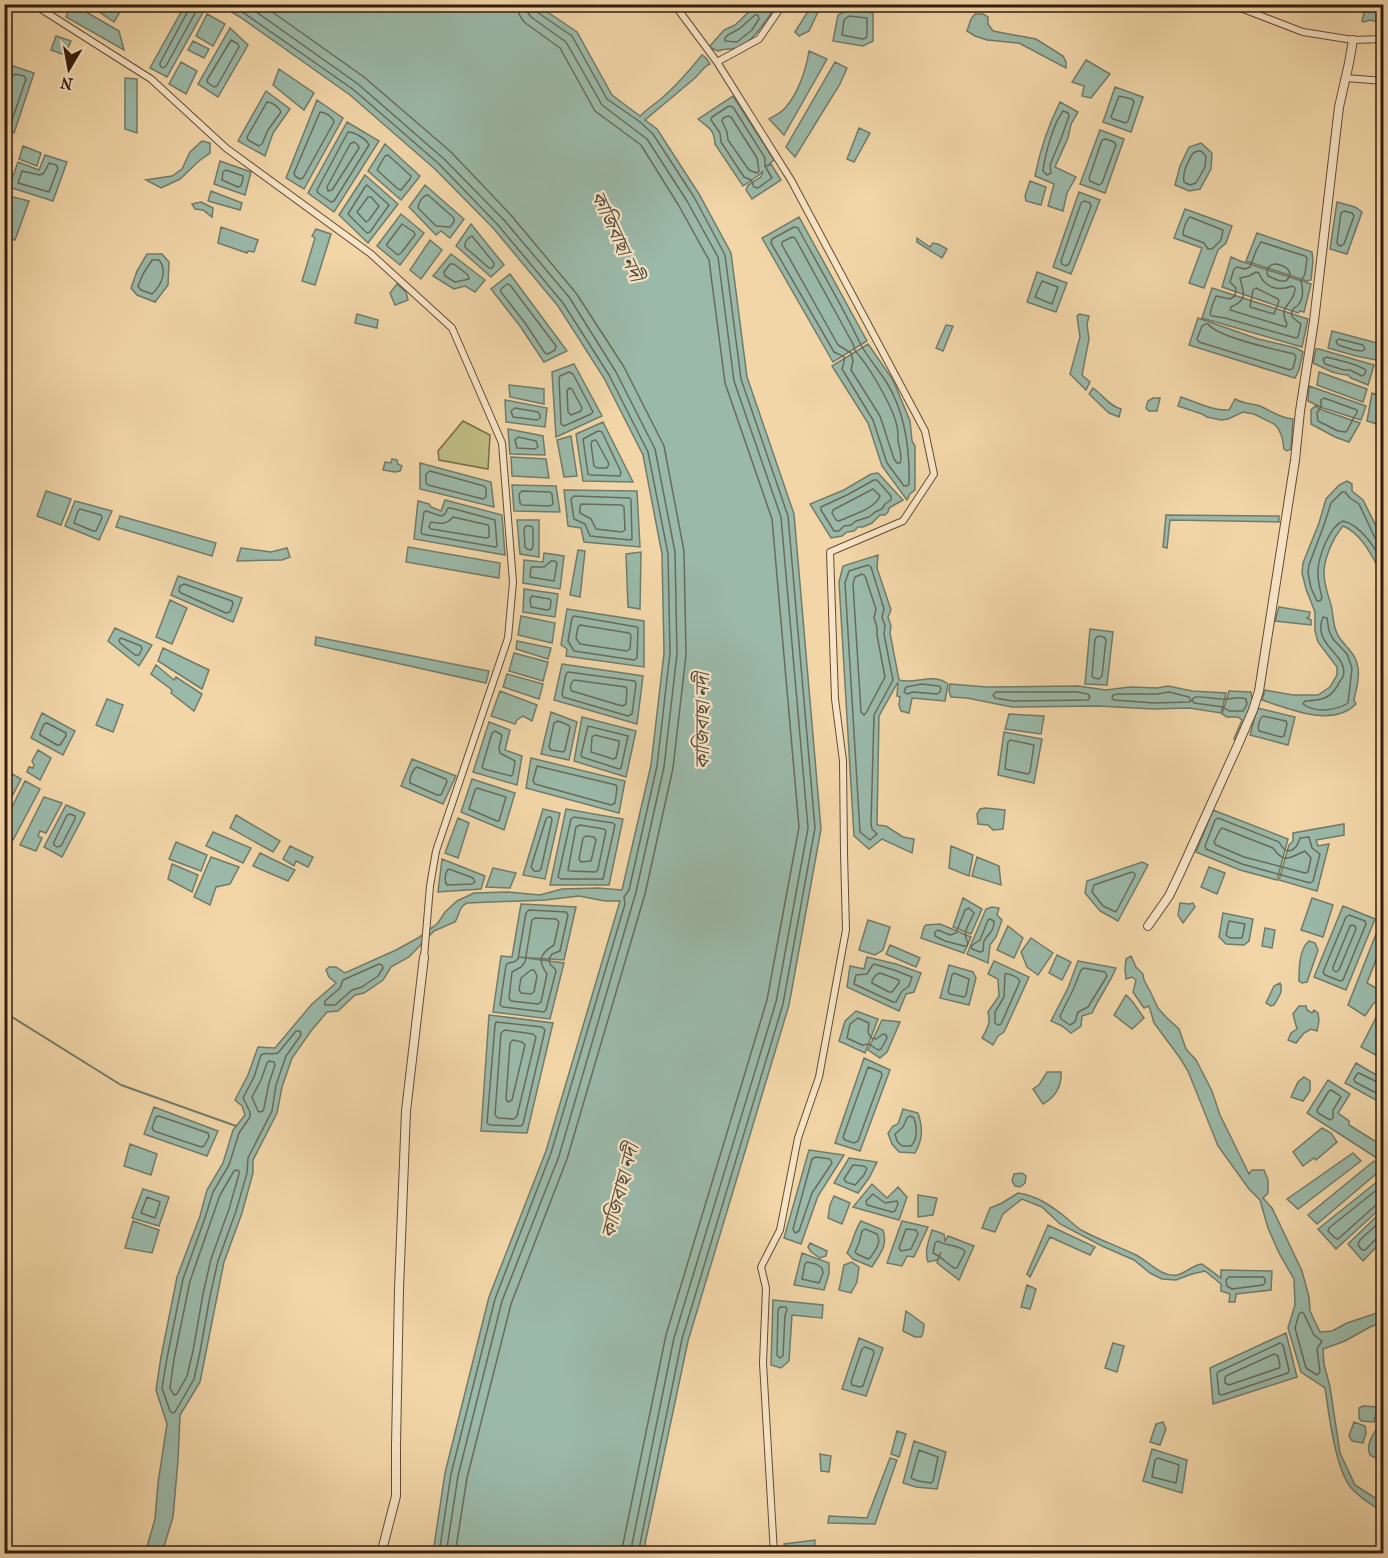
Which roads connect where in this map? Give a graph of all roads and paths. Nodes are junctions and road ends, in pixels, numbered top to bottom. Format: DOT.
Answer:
graph roads {
  1 [pos="33,4"];
  2 [pos="674,4"];
  3 [pos="783,4"];
  4 [pos="1230,4"];
  5 [pos="1383,39"];
  6 [pos="1353,40"];
  7 [pos="717,62"];
  8 [pos="1346,78"];
  9 [pos="1383,81"];
  10 [pos="1148,926"];
  11 [pos="423,957"];
  12 [pos="379,1554"];
  13 [pos="774,1554"];
  1 -- 11 [label="street"];
  2 -- 7 [label="street"];
  3 -- 7 [label="street"];
  4 -- 6 [label="street"];
  5 -- 6 [label="street"];
  6 -- 8 [label="street"];
  7 -- 13 [label="street"];
  8 -- 9 [label="street"];
  8 -- 10 [label="street"];
  11 -- 12 [label="street"];
}
